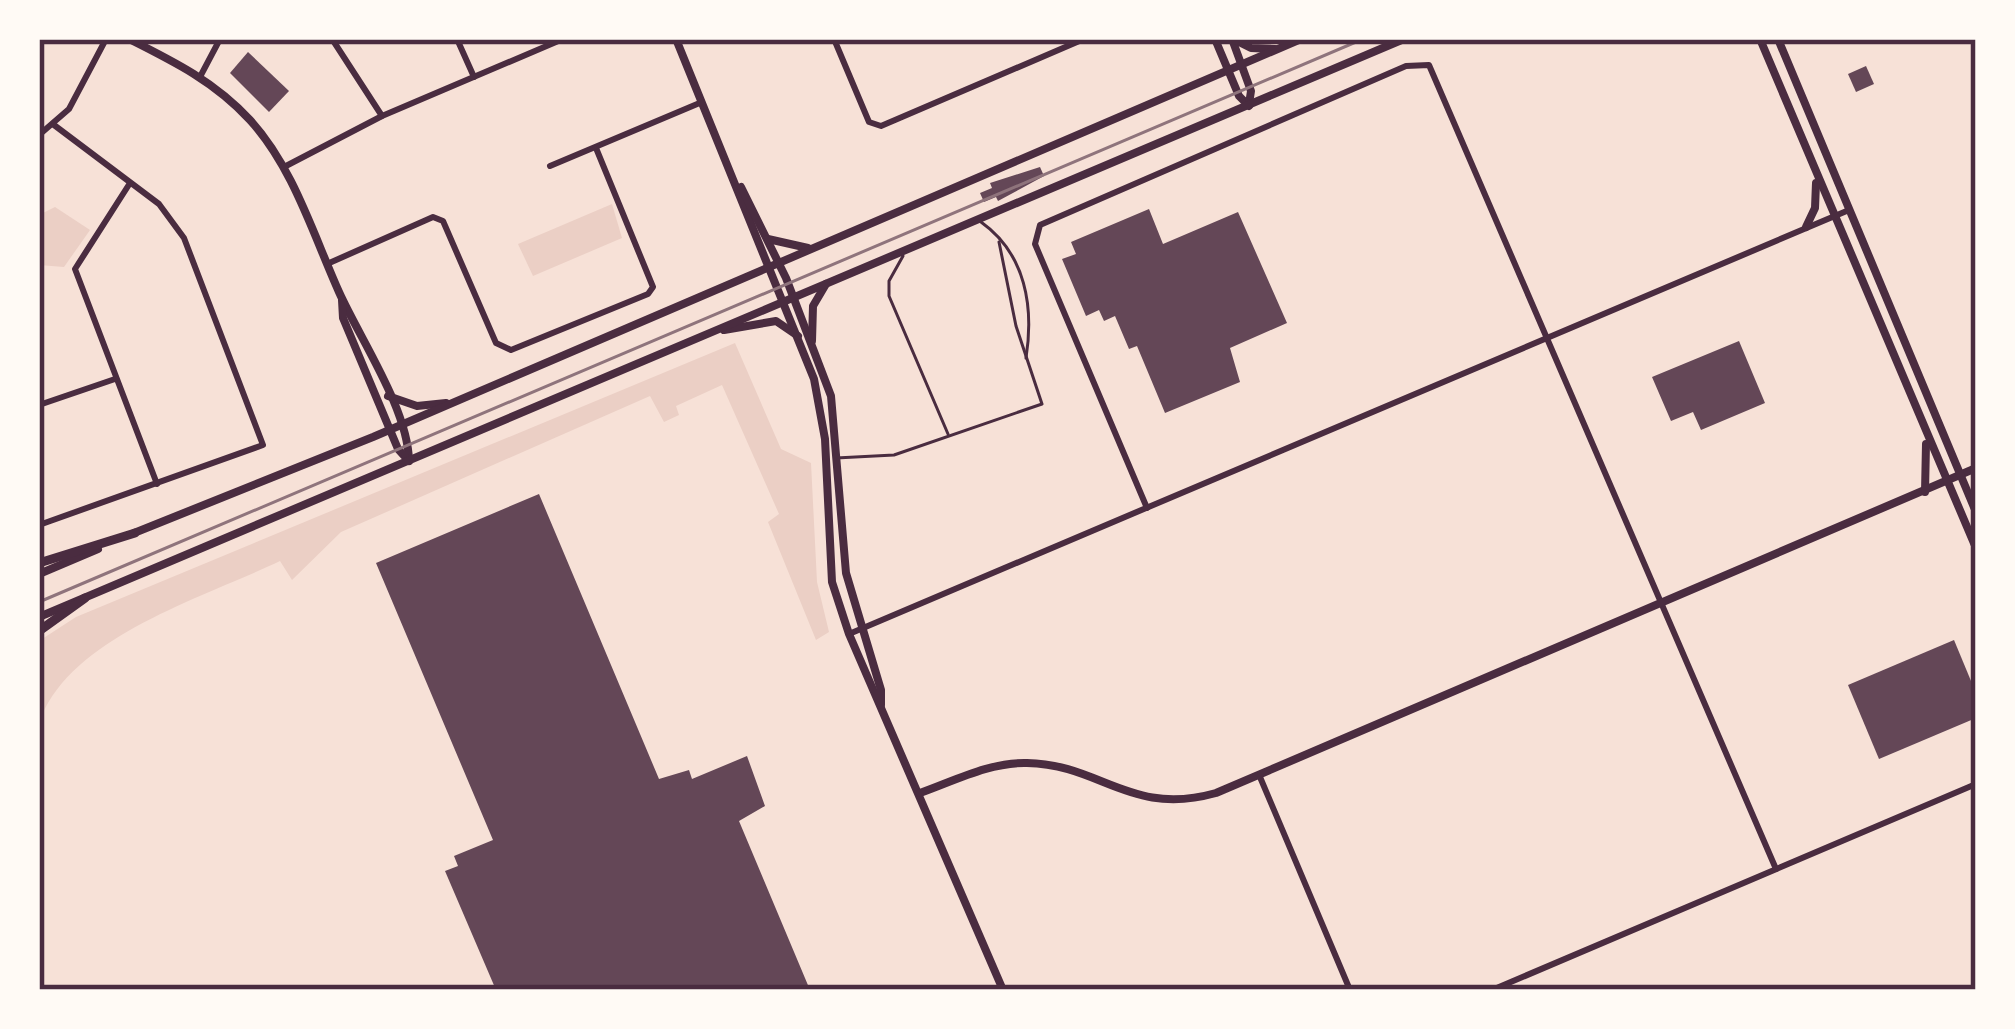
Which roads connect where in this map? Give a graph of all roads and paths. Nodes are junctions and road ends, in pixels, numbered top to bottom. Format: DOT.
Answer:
graph roads {
  1 [pos="106,39"];
  2 [pos="129,39"];
  3 [pos="220,39"];
  4 [pos="457,39"];
  5 [pos="563,39"];
  6 [pos="676,39"];
  7 [pos="1084,39"];
  8 [pos="1215,39"];
  9 [pos="1233,39"];
  10 [pos="1300,39"];
  11 [pos="1405,39"];
  12 [pos="1760,39"];
  13 [pos="1778,39"];
  14 [pos="835,40"];
  15 [pos="334,42"];
  16 [pos="1276,49"];
  17 [pos="1242,64"];
  18 [pos="1228,70"];
  19 [pos="201,75"];
  20 [pos="473,76"];
  21 [pos="704,101"];
  22 [pos="1249,106"];
  23 [pos="382,116"];
  24 [pos="53,125"];
  25 [pos="39,135"];
  26 [pos="596,148"];
  27 [pos="550,166"];
  28 [pos="284,167"];
  29 [pos="1813,169"];
  30 [pos="737,181"];
  31 [pos="130,183"];
  32 [pos="1849,210"];
  33 [pos="1833,217"];
  34 [pos="980,221"];
  35 [pos="1806,227"];
  36 [pos="768,239"];
  37 [pos="999,242"];
  38 [pos="815,249"];
  39 [pos="908,251"];
  40 [pos="327,264"];
  41 [pos="780,264"];
  42 [pos="769,268"];
  43 [pos="827,283"];
  44 [pos="794,298"];
  45 [pos="342,299"];
  46 [pos="783,302"];
  47 [pos="716,331"];
  48 [pos="798,337"];
  49 [pos="1550,338"];
  50 [pos="812,341"];
  51 [pos="1026,360"];
  52 [pos="116,379"];
  53 [pos="388,395"];
  54 [pos="453,403"];
  55 [pos="39,405"];
  56 [pos="400,425"];
  57 [pos="390,430"];
  58 [pos="1924,431"];
  59 [pos="949,436"];
  60 [pos="826,458"];
  61 [pos="838,458"];
  62 [pos="409,461"];
  63 [pos="1976,468"];
  64 [pos="1960,475"];
  65 [pos="1946,481"];
  66 [pos="157,484"];
  67 [pos="1925,492"];
  68 [pos="1147,508"];
  69 [pos="1976,512"];
  70 [pos="39,526"];
  71 [pos="135,533"];
  72 [pos="1976,548"];
  73 [pos="39,563"];
  74 [pos="39,574"];
  75 [pos="85,598"];
  76 [pos="1664,602"];
  77 [pos="39,617"];
  78 [pos="862,628"];
  79 [pos="39,631"];
  80 [pos="849,634"];
  81 [pos="881,706"];
  82 [pos="1260,777"];
  83 [pos="1976,784"];
  84 [pos="920,794"];
  85 [pos="1776,869"];
  86 [pos="1003,990"];
  87 [pos="1350,990"];
  88 [pos="1492,990"];
  1 -- 24 [label="street"];
  2 -- 19 [label="main road"];
  3 -- 19 [label="street"];
  4 -- 20 [label="street"];
  5 -- 20 [label="street"];
  6 -- 21 [label="main road"];
  7 -- 14 [label="street"];
  8 -- 18 [label="main road"];
  9 -- 16 [label="main road"];
  9 -- 17 [label="main road"];
  10 -- 16 [label="main road"];
  11 -- 22 [label="main road"];
  12 -- 29 [label="main road"];
  13 -- 32 [label="main road"];
  15 -- 23 [label="street"];
  16 -- 17 [label="main road"];
  17 -- 18 [label="main road"];
  17 -- 22 [label="main road"];
  18 -- 22 [label="main road"];
  18 -- 38 [label="main road"];
  19 -- 28 [label="main road"];
  20 -- 23 [label="street"];
  21 -- 26 [label="street"];
  21 -- 30 [label="main road"];
  22 -- 34 [label="main road"];
  23 -- 28 [label="street"];
  24 -- 25 [label="street"];
  24 -- 31 [label="street"];
  26 -- 27 [label="street"];
  26 -- 40 [label="street"];
  28 -- 40 [label="main road"];
  29 -- 33 [label="main road"];
  29 -- 35 [label="main road"];
  30 -- 36 [label="main road"];
  30 -- 42 [label="main road"];
  31 -- 52 [label="street"];
  31 -- 66 [label="street"];
  32 -- 33 [label="street"];
  32 -- 64 [label="main road"];
  33 -- 35 [label="street"];
  33 -- 58 [label="main road"];
  34 -- 37 [label="lane"];
  34 -- 39 [label="main road"];
  35 -- 49 [label="street"];
  36 -- 38 [label="main road"];
  36 -- 41 [label="main road"];
  37 -- 51 [label="lane"];
  37 -- 51 [label="lane"];
  38 -- 41 [label="main road"];
  39 -- 43 [label="main road"];
  39 -- 59 [label="lane"];
  40 -- 45 [label="main road"];
  41 -- 42 [label="main road"];
  41 -- 44 [label="main road"];
  42 -- 46 [label="main road"];
  42 -- 54 [label="main road"];
  43 -- 44 [label="main road"];
  43 -- 50 [label="main road"];
  44 -- 46 [label="main road"];
  44 -- 50 [label="main road"];
  45 -- 53 [label="main road"];
  45 -- 57 [label="main road"];
  46 -- 47 [label="main road"];
  46 -- 48 [label="main road"];
  47 -- 48 [label="main road"];
  47 -- 62 [label="main road"];
  48 -- 60 [label="main road"];
  49 -- 68 [label="street"];
  49 -- 68 [label="street"];
  49 -- 76 [label="street"];
  50 -- 61 [label="main road"];
  51 -- 59 [label="lane"];
  52 -- 55 [label="street"];
  52 -- 66 [label="street"];
  53 -- 54 [label="main road"];
  53 -- 56 [label="main road"];
  54 -- 56 [label="main road"];
  56 -- 57 [label="main road"];
  56 -- 62 [label="main road"];
  57 -- 62 [label="main road"];
  57 -- 71 [label="main road"];
  58 -- 65 [label="main road"];
  58 -- 67 [label="main road"];
  59 -- 61 [label="lane"];
  60 -- 61 [label="lane"];
  60 -- 80 [label="main road"];
  61 -- 78 [label="main road"];
  62 -- 75 [label="main road"];
  63 -- 64 [label="main road"];
  64 -- 65 [label="main road"];
  64 -- 69 [label="main road"];
  65 -- 67 [label="main road"];
  65 -- 72 [label="main road"];
  66 -- 70 [label="street"];
  67 -- 76 [label="main road"];
  68 -- 78 [label="street"];
  71 -- 73 [label="main road"];
  71 -- 74 [label="main road"];
  75 -- 77 [label="main road"];
  75 -- 79 [label="main road"];
  76 -- 82 [label="main road"];
  76 -- 85 [label="street"];
  78 -- 80 [label="street"];
  78 -- 81 [label="main road"];
  80 -- 81 [label="main road"];
  81 -- 84 [label="main road"];
  82 -- 84 [label="main road"];
  82 -- 87 [label="street"];
  83 -- 85 [label="street"];
  84 -- 86 [label="main road"];
  85 -- 88 [label="street"];
}
